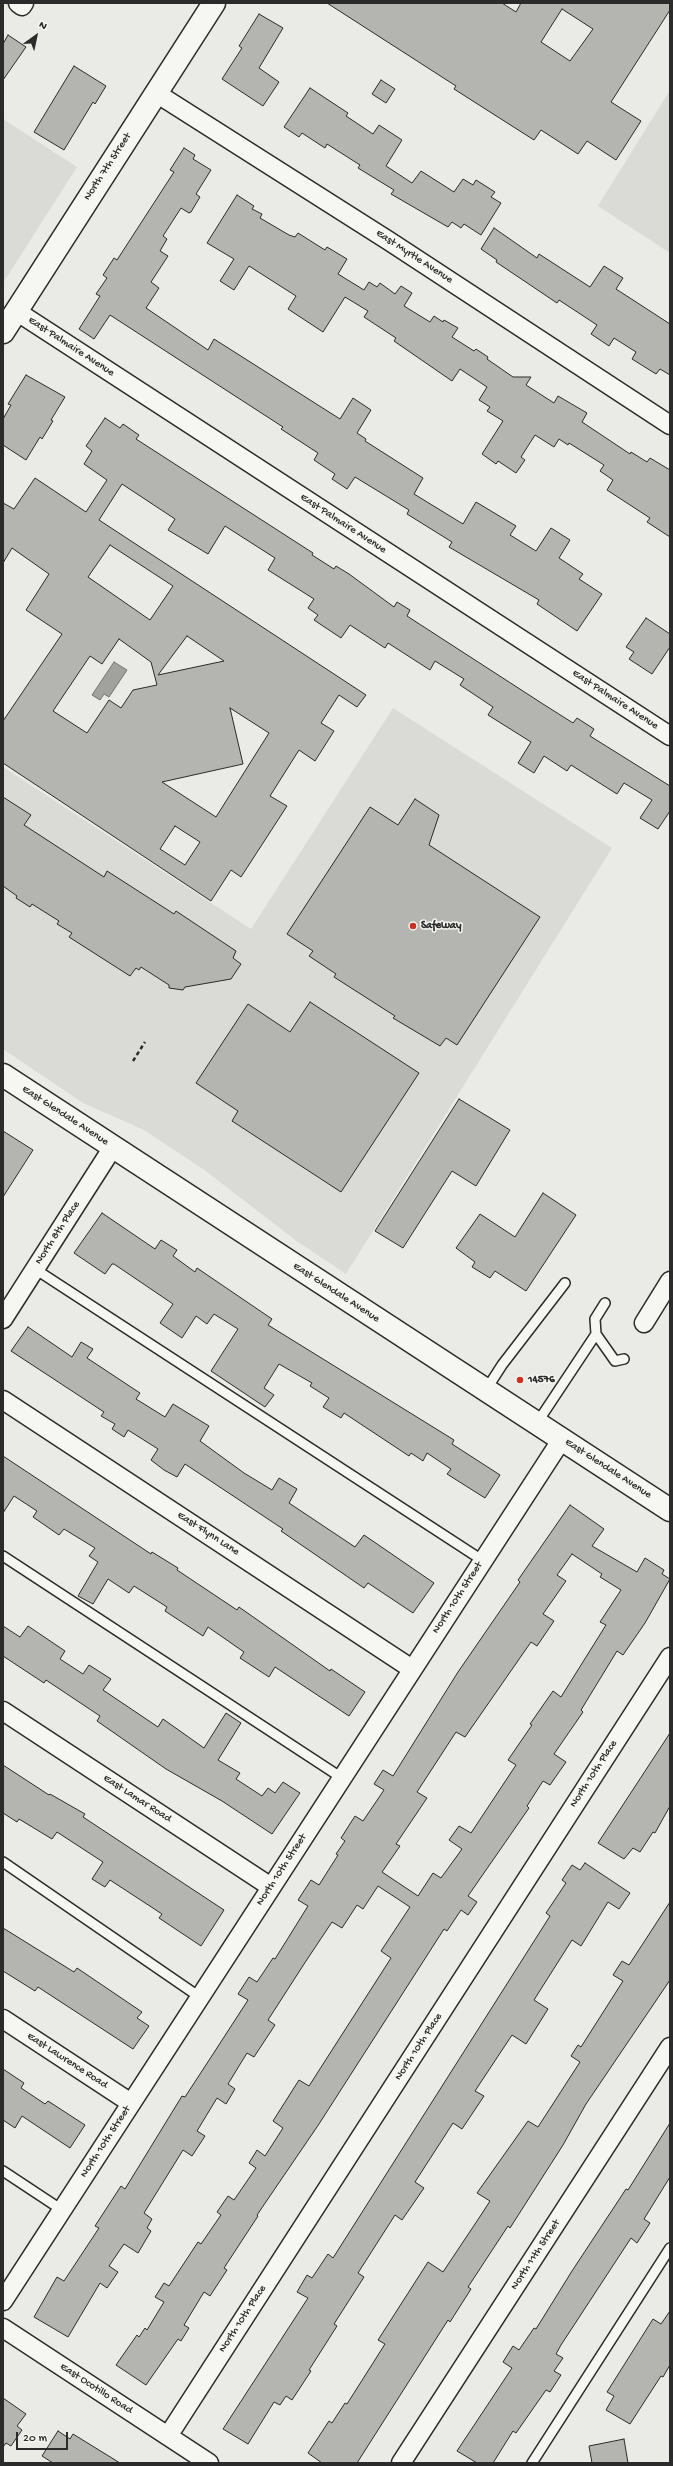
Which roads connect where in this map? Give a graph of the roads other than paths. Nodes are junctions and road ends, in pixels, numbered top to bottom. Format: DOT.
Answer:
graph roads {
  1 [pos="214,3"];
  2 [pos="156,92"];
  3 [pos="16,311"];
  4 [pos="3,332"];
  5 [pos="670,425"];
  6 [pos="670,735"];
  7 [pos="3,1075"];
  8 [pos="113,1147"];
  9 [pos="35,1269"];
  10 [pos="670,1280"];
  11 [pos="565,1283"];
  12 [pos="605,1303"];
  13 [pos="3,1319"];
  14 [pos="644,1323"];
  15 [pos="596,1334"];
  16 [pos="624,1359"];
  17 [pos="486,1390"];
  18 [pos="3,1400"];
  19 [pos="537,1423"];
  20 [pos="562,1439"];
  21 [pos="670,1510"];
  22 [pos="3,1556"];
  23 [pos="482,1560"];
  24 [pos="670,1657"];
  25 [pos="412,1669"];
  26 [pos="3,1711"];
  27 [pos="342,1778"];
  28 [pos="3,1862"];
  29 [pos="271,1887"];
  30 [pos="201,1998"];
  31 [pos="3,2019"];
  32 [pos="670,2047"];
  33 [pos="131,2103"];
  34 [pos="3,2171"];
  35 [pos="62,2210"];
  36 [pos="670,2248"];
  37 [pos="3,2301"];
  38 [pos="3,2328"];
  39 [pos="168,2436"];
  40 [pos="209,2463"];
  41 [pos="401,2463"];
  42 [pos="532,2463"];
  1 -- 2 [label="main road, North 7th Street"];
  2 -- 3 [label="main road, North 7th Street"];
  2 -- 5 [label="street, East Myrtle Avenue"];
  3 -- 4 [label="main road, North 7th Street"];
  3 -- 6 [label="street, East Palmaire Avenue"];
  7 -- 8 [label="main road, East Glendale Avenue"];
  8 -- 9 [label="street, North 8th Place"];
  8 -- 17 [label="main road, East Glendale Avenue"];
  9 -- 13 [label="street, North 8th Place"];
  9 -- 23 [label="lane"];
  10 -- 14 [label="street"];
  11 -- 17 [label="lane"];
  12 -- 15 [label="lane"];
  15 -- 16 [label="lane"];
  15 -- 19 [label="lane"];
  17 -- 19 [label="main road, East Glendale Avenue"];
  18 -- 25 [label="street, East Flynn Lane"];
  19 -- 20 [label="main road, East Glendale Avenue"];
  20 -- 21 [label="main road, East Glendale Avenue"];
  20 -- 23 [label="street, North 10th Street"];
  22 -- 27 [label="lane"];
  23 -- 25 [label="street, North 10th Street"];
  24 -- 39 [label="street, North 10th Place"];
  25 -- 27 [label="street, North 10th Street"];
  26 -- 29 [label="street, East Lamar Road"];
  27 -- 29 [label="street, North 10th Street"];
  28 -- 30 [label="lane"];
  29 -- 30 [label="street, North 10th Street"];
  30 -- 33 [label="street, North 10th Street"];
  31 -- 33 [label="street, East Lawrence Road"];
  32 -- 41 [label="street, North 11th Street"];
  33 -- 35 [label="street, North 10th Street"];
  34 -- 35 [label="lane"];
  35 -- 37 [label="street, North 10th Street"];
  36 -- 42 [label="lane"];
  38 -- 39 [label="street, East Ocotillo Road"];
  39 -- 40 [label="street, East Ocotillo Road"];
}
